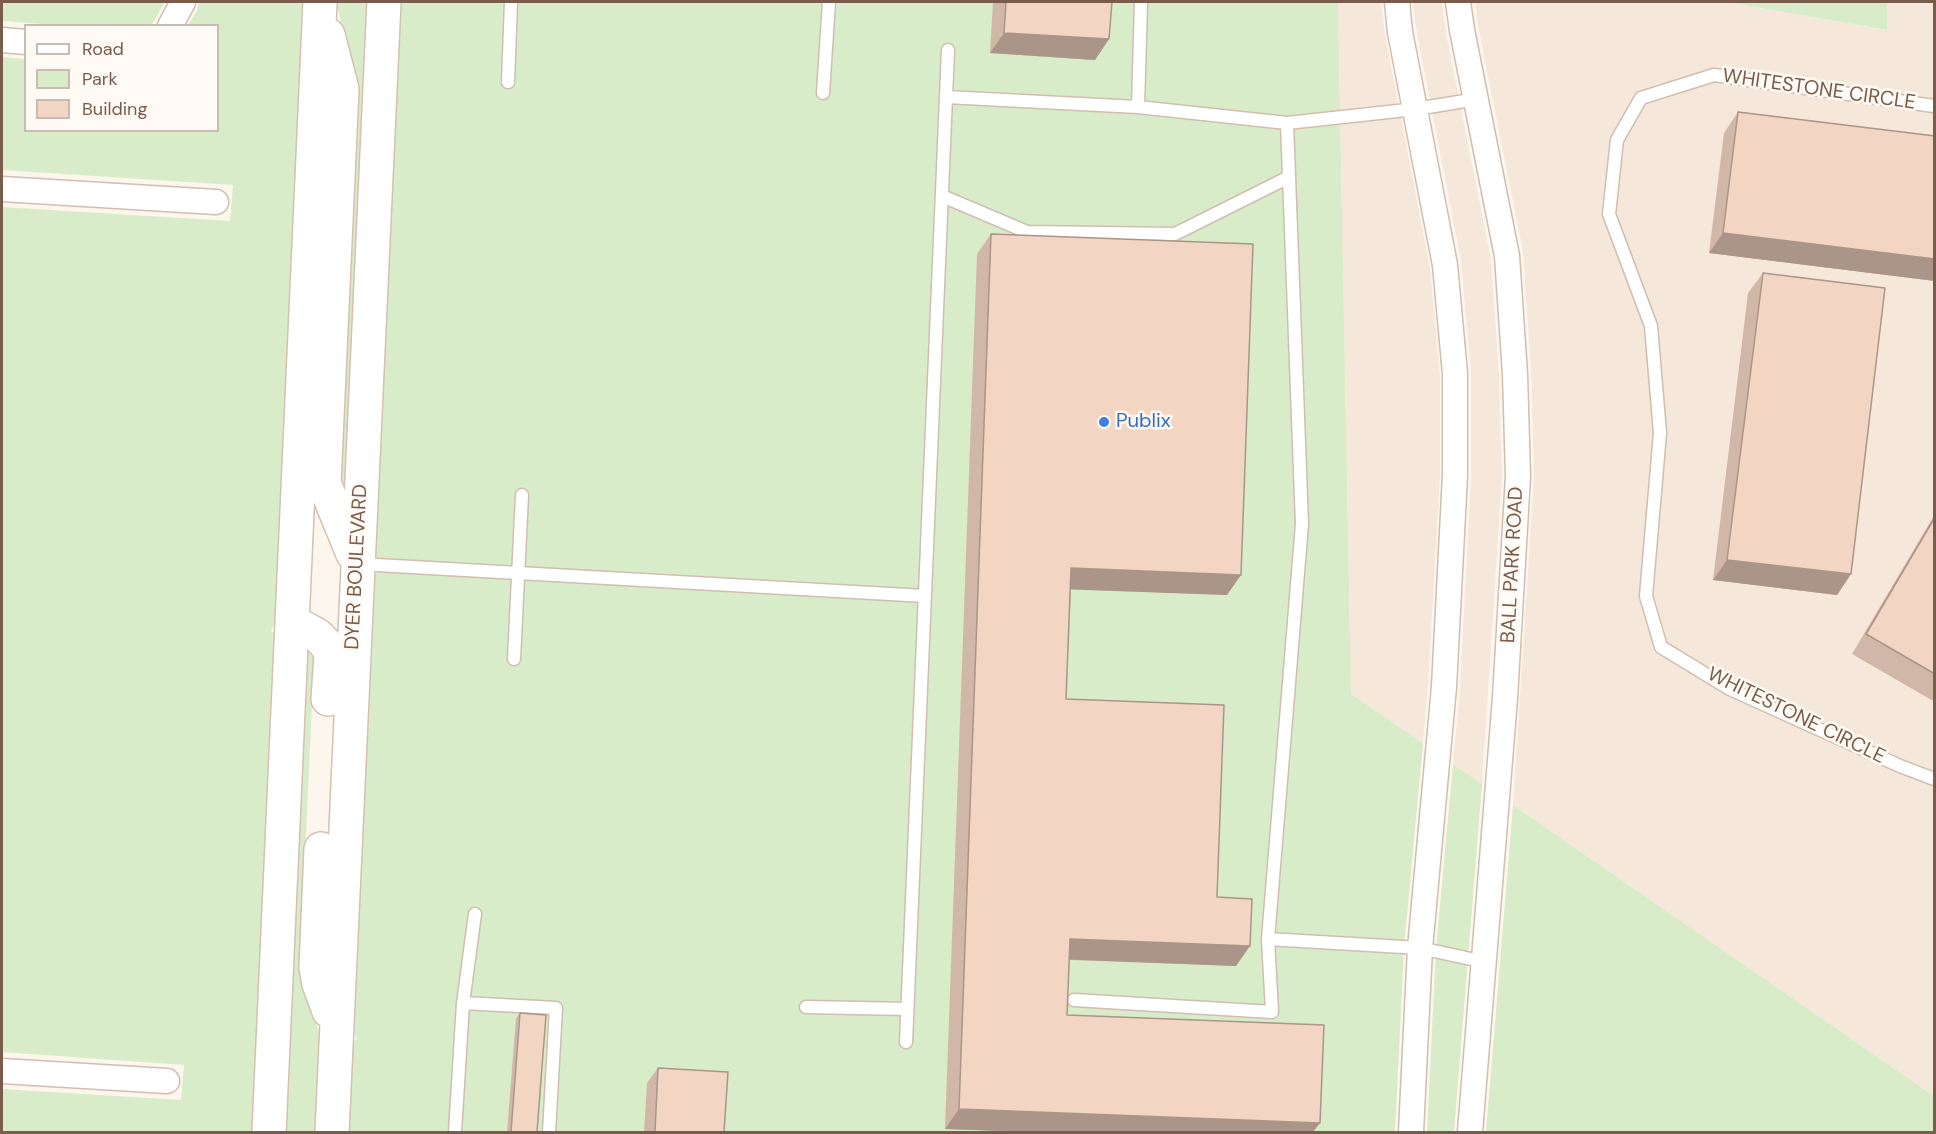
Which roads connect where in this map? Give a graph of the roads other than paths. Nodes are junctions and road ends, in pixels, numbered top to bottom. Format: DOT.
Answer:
graph roads {
  1 [pos="183,2"];
  2 [pos="384,2"];
  3 [pos="511,2"];
  4 [pos="829,2"];
  5 [pos="1141,2"];
  6 [pos="1397,2"];
  7 [pos="1458,2"];
  8 [pos="320,3"];
  9 [pos="171,24"];
  10 [pos="2,40"];
  11 [pos="24,42"];
  12 [pos="948,50"];
  13 [pos="508,82"];
  14 [pos="823,93"];
  15 [pos="946,97"];
  16 [pos="1477,99"];
  17 [pos="1935,106"];
  18 [pos="1138,107"];
  19 [pos="1416,109"];
  20 [pos="1287,123"];
  21 [pos="1289,177"];
  22 [pos="2,189"];
  23 [pos="942,196"];
  24 [pos="216,202"];
  25 [pos="522,495"];
  26 [pos="357,564"];
  27 [pos="519,574"];
  28 [pos="925,596"];
  29 [pos="293,622"];
  30 [pos="514,659"];
  31 [pos="1935,779"];
  32 [pos="474,914"];
  33 [pos="1269,939"];
  34 [pos="1420,948"];
  35 [pos="1485,962"];
  36 [pos="1074,1000"];
  37 [pos="463,1003"];
  38 [pos="806,1007"];
  39 [pos="907,1009"];
  40 [pos="336,1030"];
  41 [pos="906,1042"];
  42 [pos="2,1071"];
  43 [pos="167,1081"];
  44 [pos="269,1132"];
  45 [pos="332,1132"];
  46 [pos="455,1132"];
  47 [pos="549,1132"];
  48 [pos="1411,1132"];
  49 [pos="1470,1132"];
  1 -- 9 [label="street"];
  2 -- 26 [label="main road, DYER BOULEVARD"];
  3 -- 13 [label="lane"];
  4 -- 14 [label="lane"];
  5 -- 18 [label="lane"];
  6 -- 19 [label="street"];
  7 -- 16 [label="street, BALL PARK ROAD"];
  8 -- 26 [label="main road"];
  8 -- 29 [label="main road"];
  10 -- 11 [label="street"];
  12 -- 15 [label="lane"];
  15 -- 18 [label="lane"];
  15 -- 23 [label="lane"];
  16 -- 19 [label="lane"];
  16 -- 35 [label="street, BALL PARK ROAD"];
  17 -- 31 [label="lane, WHITESTONE CIRCLE"];
  18 -- 20 [label="lane"];
  19 -- 20 [label="lane"];
  19 -- 34 [label="street"];
  20 -- 21 [label="lane"];
  21 -- 23 [label="lane"];
  21 -- 33 [label="lane"];
  22 -- 24 [label="street"];
  23 -- 28 [label="lane"];
  25 -- 27 [label="lane"];
  26 -- 27 [label="lane"];
  26 -- 40 [label="main road, DYER BOULEVARD"];
  27 -- 28 [label="lane"];
  27 -- 30 [label="lane"];
  28 -- 39 [label="lane"];
  29 -- 40 [label="main road"];
  29 -- 44 [label="main road"];
  32 -- 37 [label="lane"];
  33 -- 34 [label="lane"];
  33 -- 36 [label="lane"];
  34 -- 35 [label="lane"];
  34 -- 48 [label="street"];
  35 -- 49 [label="street, BALL PARK ROAD"];
  37 -- 46 [label="lane"];
  37 -- 47 [label="lane"];
  38 -- 39 [label="lane"];
  39 -- 41 [label="lane"];
  40 -- 45 [label="main road, DYER BOULEVARD"];
  42 -- 43 [label="street"];
}
